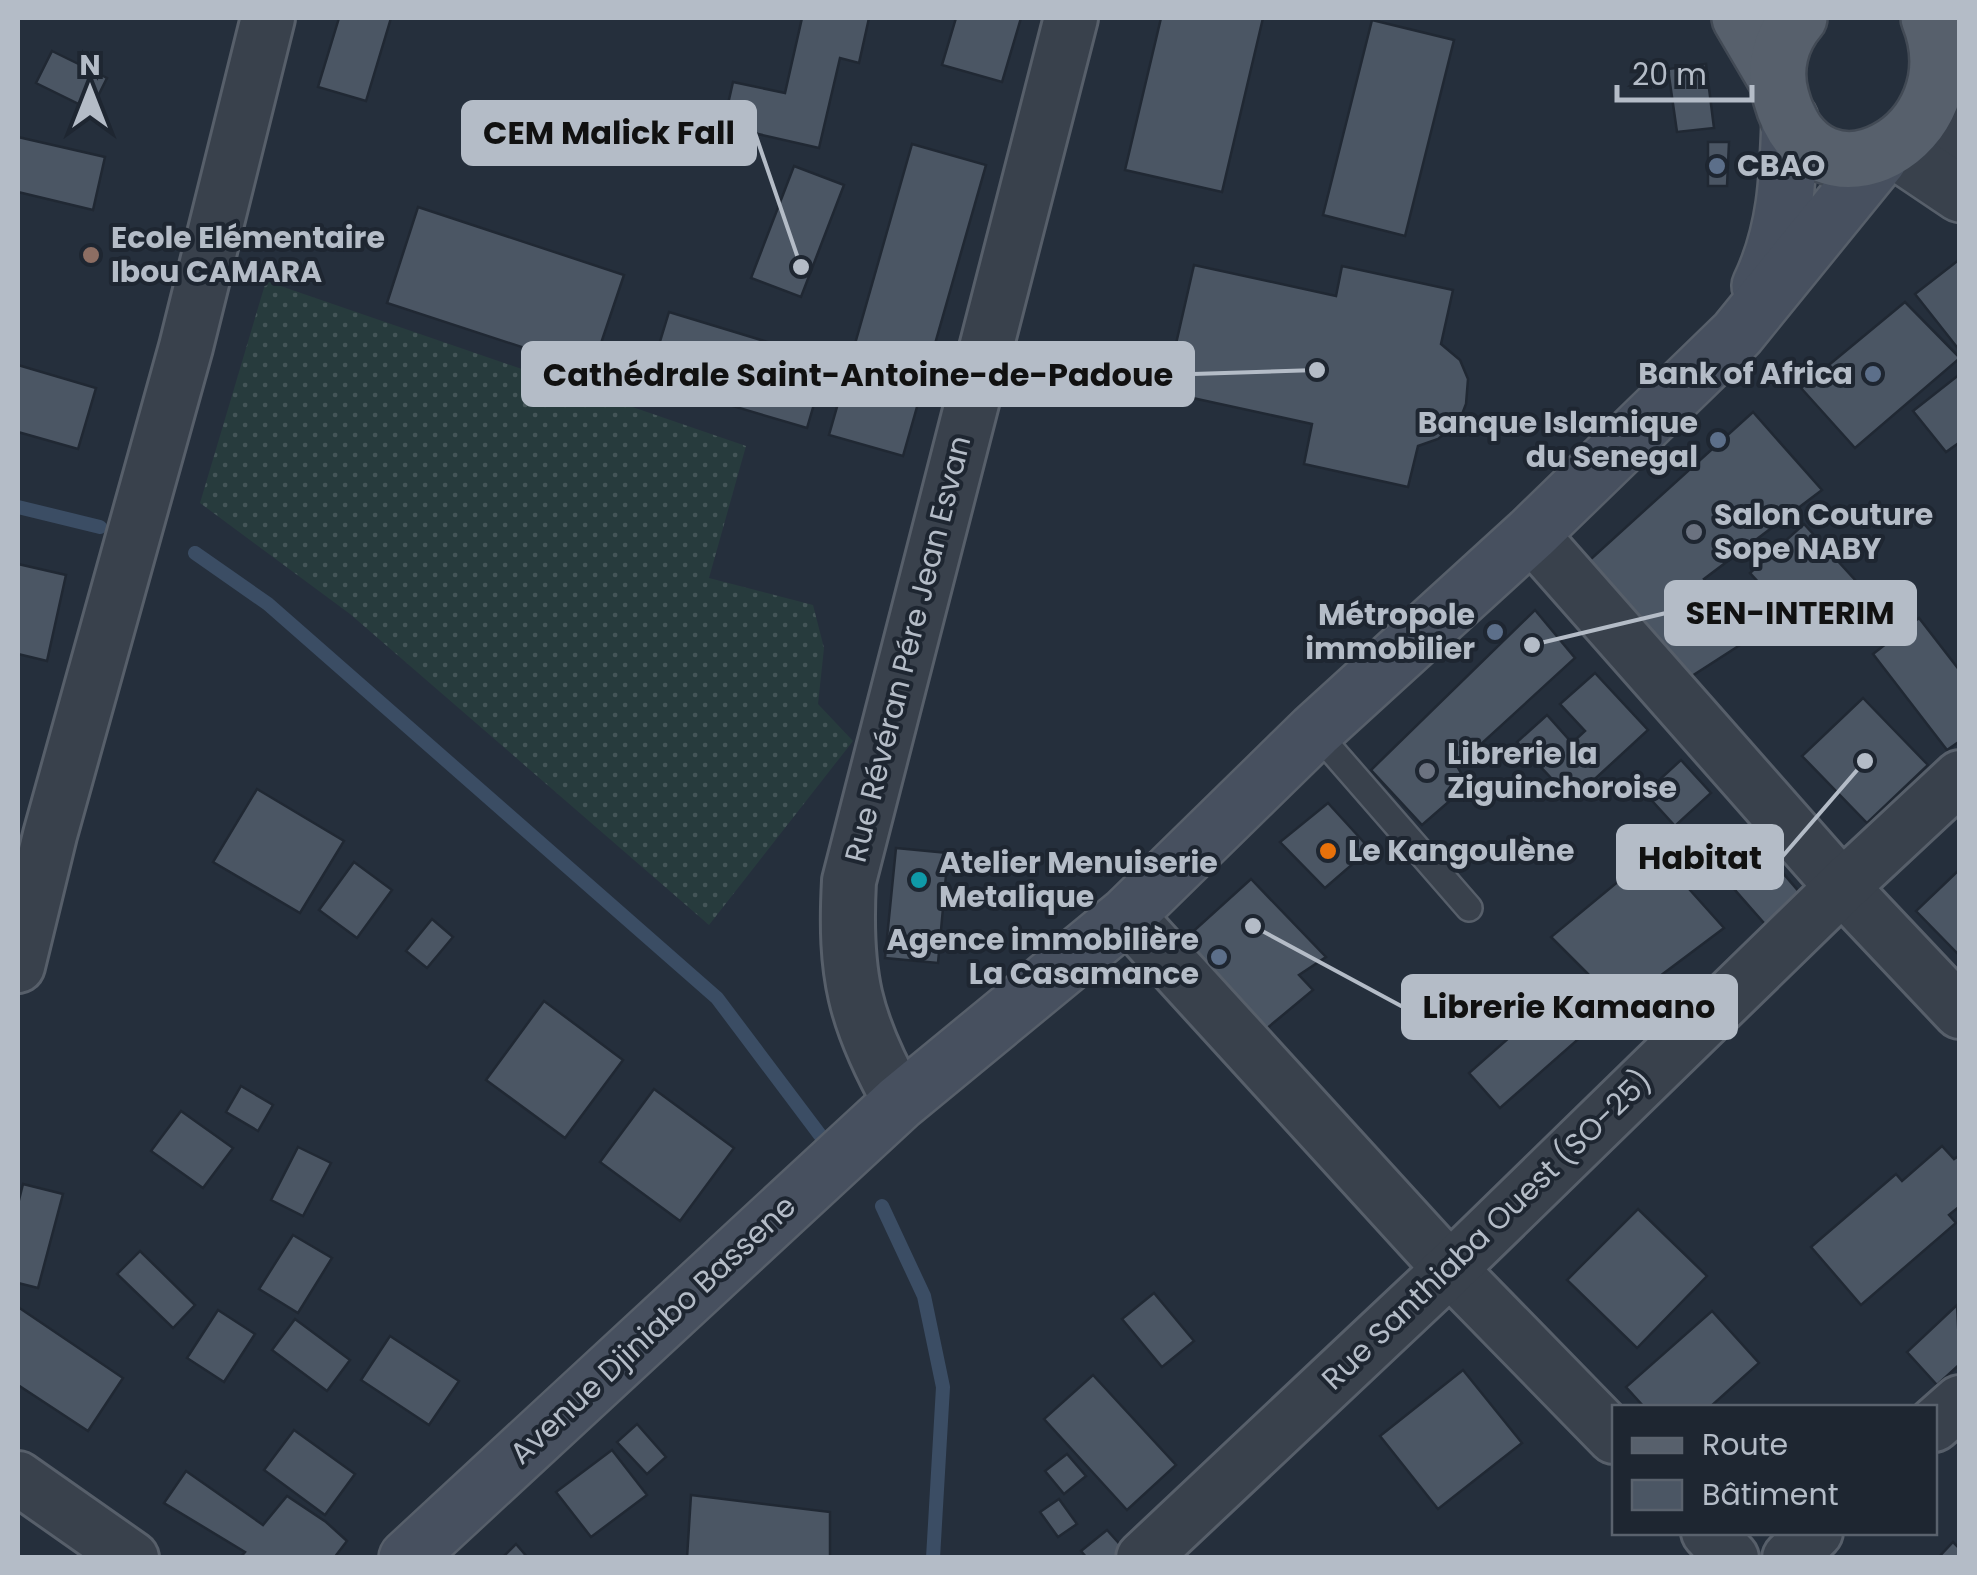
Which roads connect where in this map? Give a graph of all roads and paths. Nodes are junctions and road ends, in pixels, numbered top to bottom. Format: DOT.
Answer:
graph roads {
  1 [pos="268,18"];
  2 [pos="1071,18"];
  3 [pos="1740,18"];
  4 [pos="1799,18"];
  5 [pos="1929,18"];
  6 [pos="1784,100"];
  7 [pos="1953,109"];
  8 [pos="1889,156"];
  9 [pos="1960,194"];
  10 [pos="1737,334"];
  11 [pos="1531,534"];
  12 [pos="1316,731"];
  13 [pos="1960,777"];
  14 [pos="1842,887"];
  15 [pos="1469,908"];
  16 [pos="1127,915"];
  17 [pos="18,966"];
  18 [pos="1960,1012"];
  19 [pos="900,1102"];
  20 [pos="1450,1269"];
  21 [pos="1960,1402"];
  22 [pos="1937,1422"];
  23 [pos="1612,1435"];
  24 [pos="18,1478"];
  25 [pos="1711,1535"];
  26 [pos="1813,1535"];
  27 [pos="132,1558"];
  28 [pos="407,1558"];
  29 [pos="1143,1558"];
  30 [pos="1732,1558"];
  31 [pos="1789,1558"];
  1 -- 17 [label="street"];
  2 -- 19 [label="street, Rue Révéran Pére Jean Esvan"];
  3 -- 6 [label="main road"];
  4 -- 6 [label="main road"];
  5 -- 7 [label="main road"];
  6 -- 8 [label="main road"];
  6 -- 10 [label="main road"];
  7 -- 8 [label="main road"];
  8 -- 9 [label="street"];
  8 -- 10 [label="main road"];
  10 -- 11 [label="main road, Avenue Djiniabo Bassene"];
  11 -- 12 [label="main road, Avenue Djiniabo Bassene"];
  11 -- 14 [label="street"];
  12 -- 15 [label="lane"];
  12 -- 16 [label="main road, Avenue Djiniabo Bassene"];
  13 -- 14 [label="street, Rue Santhiaba Ouest (SO-25)"];
  14 -- 18 [label="street"];
  14 -- 20 [label="street, Rue Santhiaba Ouest (SO-25)"];
  16 -- 19 [label="main road, Avenue Djiniabo Bassene"];
  16 -- 20 [label="street"];
  19 -- 28 [label="main road, Avenue Djiniabo Bassene"];
  20 -- 23 [label="street"];
  20 -- 29 [label="street, Rue Santhiaba Ouest (SO-25)"];
  21 -- 22 [label="street"];
  24 -- 27 [label="street"];
  25 -- 30 [label="street"];
  26 -- 31 [label="street"];
}
